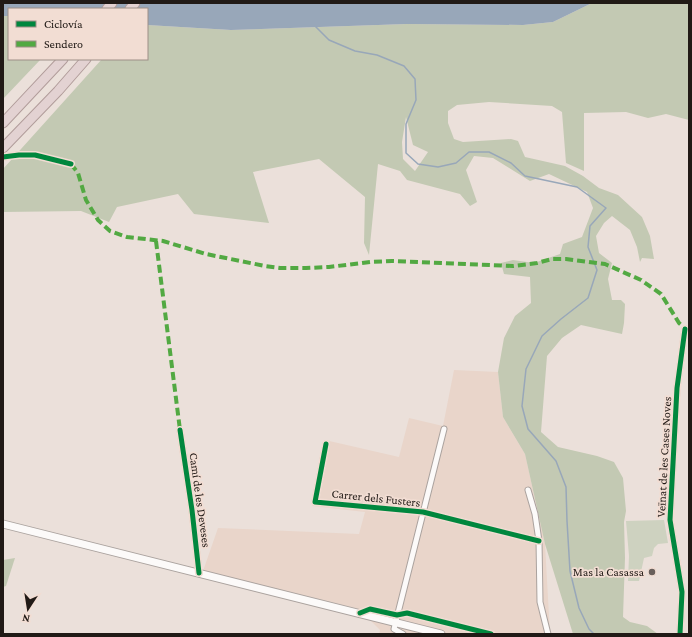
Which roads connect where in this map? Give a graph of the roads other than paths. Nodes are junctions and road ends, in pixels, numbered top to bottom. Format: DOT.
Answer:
graph roads {
  1 [pos="62,60"];
  2 [pos="85,60"];
  3 [pos="3,123"];
  4 [pos="3,148"];
  5 [pos="3,157"];
  6 [pos="71,164"];
  7 [pos="685,329"];
  8 [pos="444,429"];
  9 [pos="180,430"];
  10 [pos="326,444"];
  11 [pos="528,490"];
  12 [pos="423,512"];
  13 [pos="3,524"];
  14 [pos="539,541"];
  15 [pos="199,573"];
  16 [pos="396,619"];
  17 [pos="548,633"];
  18 [pos="403,634"];
  19 [pos="441,634"];
  20 [pos="490,634"];
  21 [pos="680,634"];
  1 -- 3 [label="highway"];
  2 -- 4 [label="highway"];
  5 -- 6 [label="street"];
  7 -- 21 [label="street, Veïnat de les Cases Noves"];
  8 -- 12 [label="street"];
  9 -- 15 [label="street, Camí de les Deveses"];
  10 -- 12 [label="street, Carrer dels Fusters"];
  11 -- 14 [label="street"];
  12 -- 14 [label="street, Carrer dels Fusters"];
  12 -- 16 [label="street"];
  13 -- 15 [label="main road"];
  14 -- 17 [label="street"];
  15 -- 16 [label="main road"];
  16 -- 18 [label="street"];
  16 -- 19 [label="main road"];
  16 -- 20 [label="street"];
}
